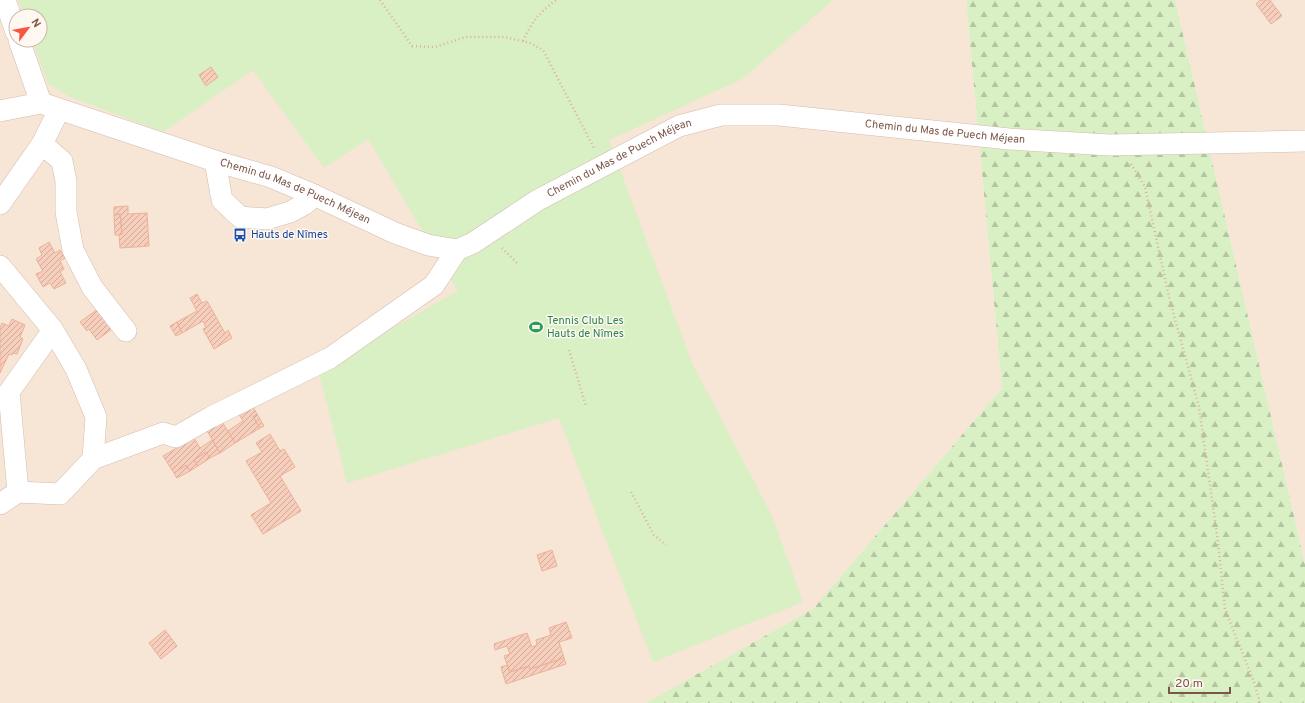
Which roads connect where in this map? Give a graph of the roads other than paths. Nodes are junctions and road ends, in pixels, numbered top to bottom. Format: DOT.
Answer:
graph roads {
  1 [pos="4,0"];
  2 [pos="8,11"];
  3 [pos="23,48"];
  4 [pos="50,106"];
  5 [pos="0,111"];
  6 [pos="1305,141"];
  7 [pos="42,144"];
  8 [pos="215,160"];
  9 [pos="314,195"];
  10 [pos="0,204"];
  11 [pos="457,250"];
  12 [pos="0,266"];
  13 [pos="53,330"];
  14 [pos="126,331"];
  15 [pos="92,459"];
  16 [pos="18,492"];
  17 [pos="0,504"];
  1 -- 2 [label="street"];
  3 -- 4 [label="street"];
  4 -- 5 [label="street"];
  4 -- 7 [label="street"];
  4 -- 8 [label="street, Chemin du Mas de Puech Méjean"];
  6 -- 11 [label="street, Chemin du Mas de Puech Méjean"];
  7 -- 10 [label="street"];
  7 -- 14 [label="street"];
  8 -- 9 [label="street, Chemin du Mas de Puech Méjean"];
  8 -- 9 [label="street"];
  9 -- 11 [label="street, Chemin du Mas de Puech Méjean"];
  11 -- 15 [label="street"];
  12 -- 13 [label="street"];
  13 -- 15 [label="street"];
  13 -- 16 [label="street"];
  15 -- 16 [label="street"];
  16 -- 17 [label="street"];
}
